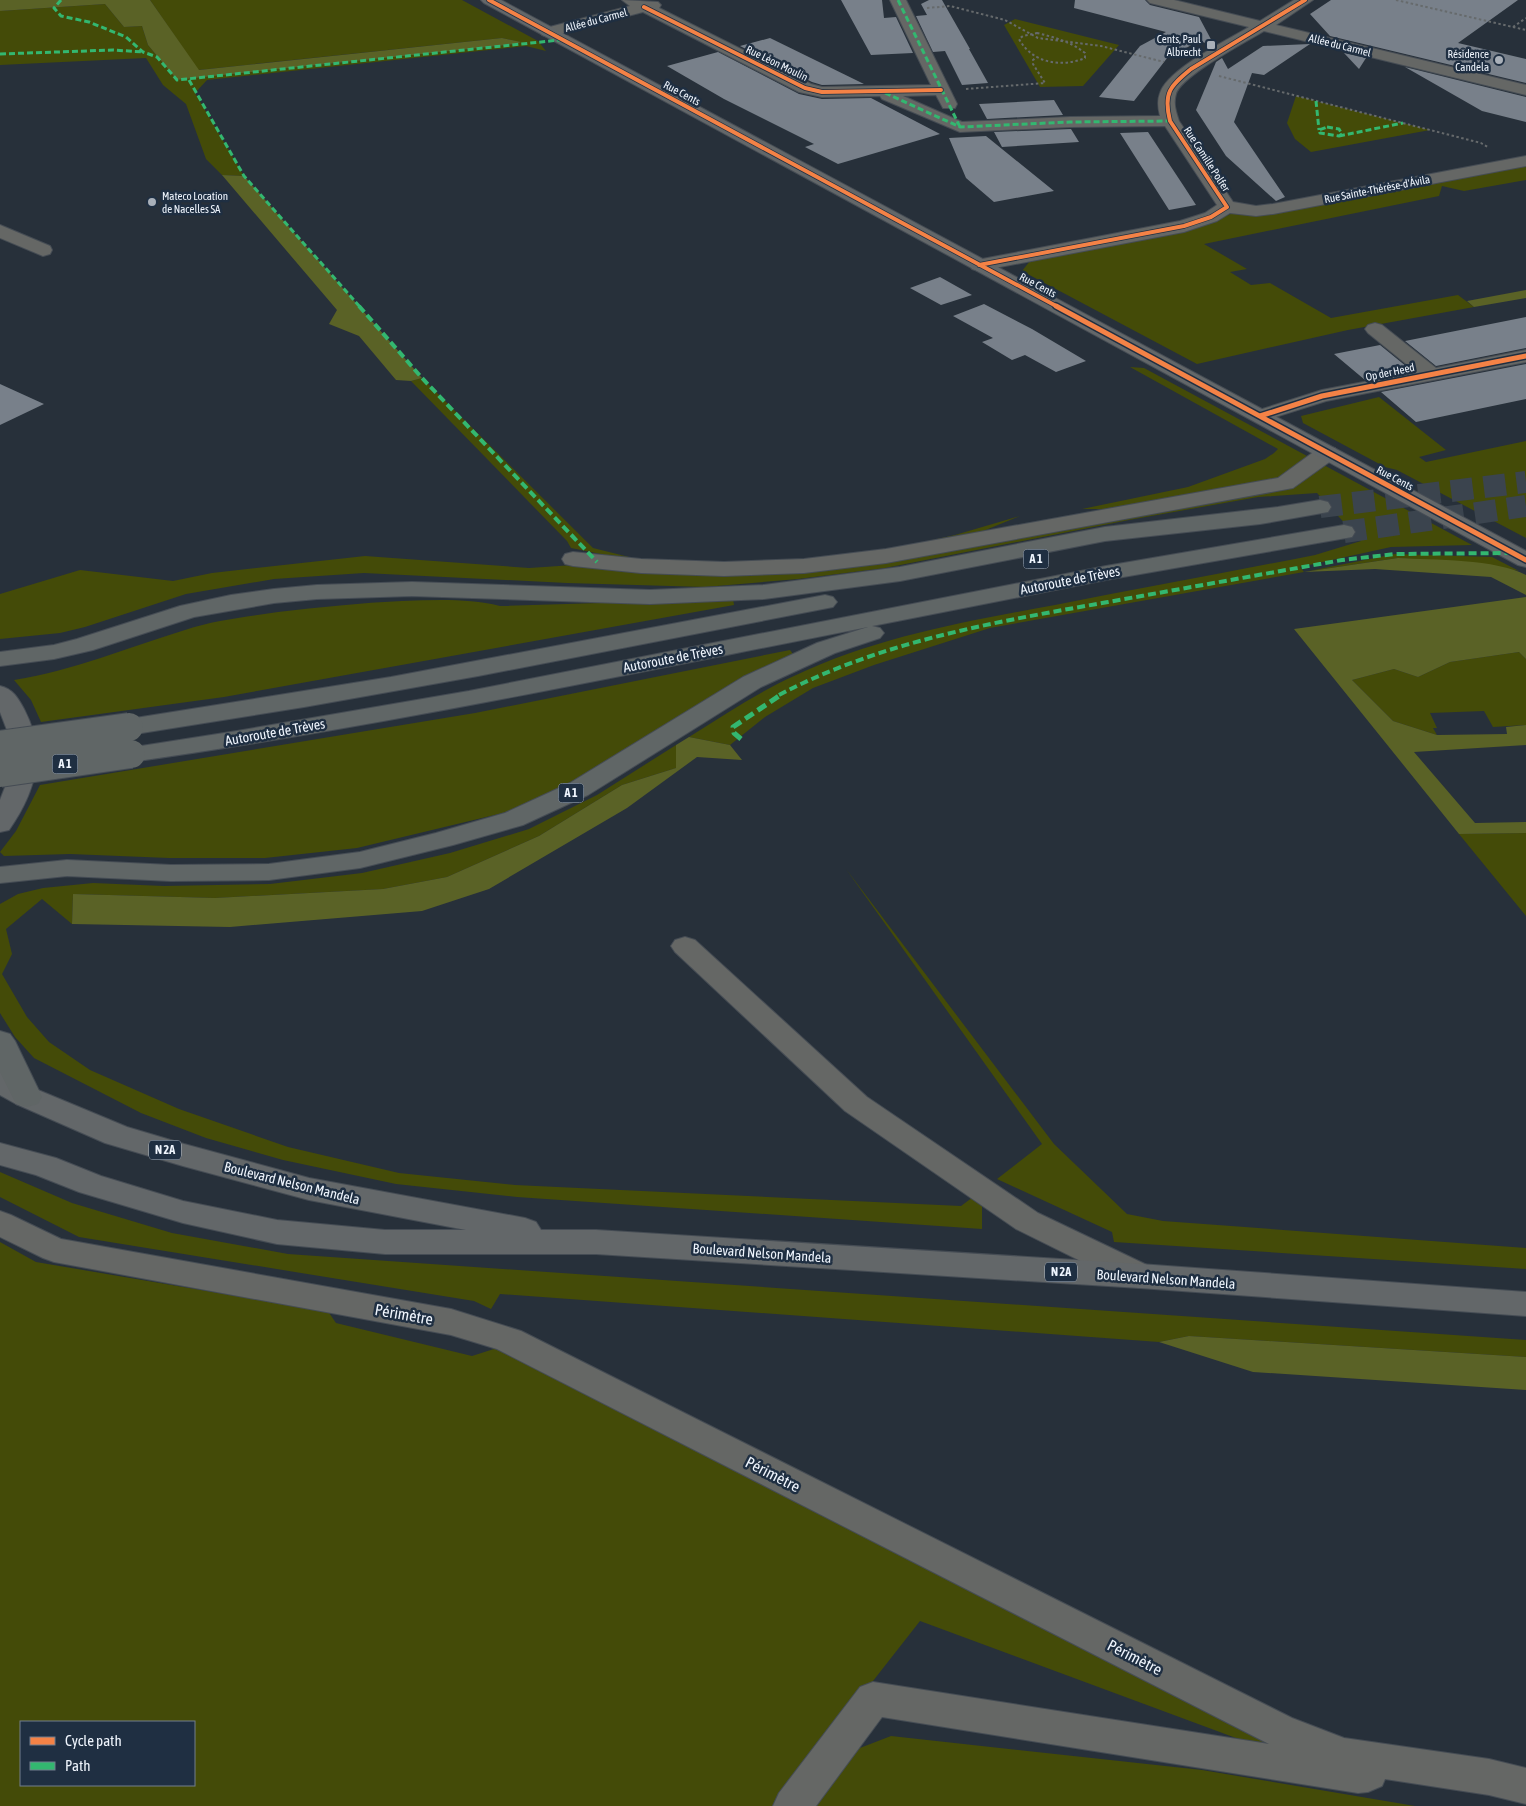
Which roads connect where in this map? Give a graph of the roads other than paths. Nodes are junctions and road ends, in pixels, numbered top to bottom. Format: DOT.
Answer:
graph roads {
  1 [pos="488,0"];
  2 [pos="672,0"];
  3 [pos="898,0"];
  4 [pos="1155,0"];
  5 [pos="1305,0"];
  6 [pos="637,4"];
  7 [pos="1262,26"];
  8 [pos="548,32"];
  9 [pos="941,90"];
  10 [pos="1526,90"];
  11 [pos="882,92"];
  12 [pos="1170,121"];
  13 [pos="960,127"];
  14 [pos="1520,162"];
  15 [pos="1226,207"];
  16 [pos="0,231"];
  17 [pos="43,250"];
  18 [pos="979,264"];
  19 [pos="1375,329"];
  20 [pos="1526,356"];
  21 [pos="1430,373"];
  22 [pos="1260,416"];
  23 [pos="1327,452"];
  24 [pos="1320,507"];
  25 [pos="1278,514"];
  26 [pos="1344,532"];
  27 [pos="573,559"];
  28 [pos="1526,560"];
  29 [pos="1106,573"];
  30 [pos="0,659"];
  31 [pos="0,693"];
  32 [pos="0,745"];
  33 [pos="0,773"];
  34 [pos="0,824"];
  35 [pos="40,870"];
  36 [pos="0,875"];
  37 [pos="0,890"];
  38 [pos="685,946"];
  39 [pos="0,1041"];
  40 [pos="0,1081"];
  41 [pos="27,1097"];
  42 [pos="0,1138"];
  43 [pos="0,1154"];
  44 [pos="44,1166"];
  45 [pos="0,1223"];
  46 [pos="596,1242"];
  47 [pos="1140,1276"];
  48 [pos="1526,1304"];
  49 [pos="1424,1768"];
  50 [pos="1526,1786"];
  51 [pos="793,1806"];
  1 -- 8 [label="main road, Rue Cents"];
  2 -- 6 [label="street, Allée du Carmel"];
  3 -- 9 [label="street"];
  4 -- 7 [label="street, Allée du Carmel"];
  5 -- 7 [label="street, Rue Camille Polfer"];
  6 -- 8 [label="street, Allée du Carmel"];
  6 -- 11 [label="street, Rue Léon Moulin"];
  7 -- 10 [label="street, Allée du Carmel"];
  7 -- 12 [label="street, Rue Camille Polfer"];
  8 -- 18 [label="main road, Rue Cents"];
  9 -- 11 [label="street, Rue Léon Moulin"];
  9 -- 13 [label="street"];
  11 -- 13 [label="street, Rue Léon Moulin"];
  12 -- 13 [label="street, Rue Léon Moulin"];
  12 -- 15 [label="street, Rue Camille Polfer"];
  14 -- 15 [label="street, Rue Sainte-Thérèse-d'Ávila"];
  15 -- 18 [label="street, Rue Camille Polfer"];
  16 -- 17 [label="street"];
  18 -- 22 [label="main road, Rue Cents"];
  19 -- 21 [label="street, Op der Heed"];
  20 -- 21 [label="street, Op der Heed"];
  21 -- 22 [label="street, Op der Heed"];
  22 -- 23 [label="main road, Rue Cents"];
  23 -- 27 [label="street"];
  23 -- 28 [label="main road, Rue Cents"];
  24 -- 25 [label="highway, Autoroute de Trèves / A 1"];
  25 -- 30 [label="highway"];
  25 -- 32 [label="highway, Autoroute de Trèves / A 1, bridge"];
  26 -- 29 [label="highway, Autoroute de Trèves / A 1"];
  29 -- 33 [label="highway, Autoroute de Trèves / A 1, bridge"];
  29 -- 35 [label="highway, A 1"];
  31 -- 34 [label="main road"];
  35 -- 36 [label="highway, A 1"];
  35 -- 37 [label="highway, A 1"];
  38 -- 47 [label="street"];
  39 -- 41 [label="highway"];
  40 -- 41 [label="main road, Boulevard Nelson Mandela / N 2A"];
  41 -- 46 [label="main road, Boulevard Nelson Mandela / N 2A"];
  42 -- 44 [label="main road, Boulevard Nelson Mandela / N 2A"];
  43 -- 44 [label="main road, Boulevard Nelson Mandela / N 2A"];
  44 -- 46 [label="main road, Boulevard Nelson Mandela / N 2A"];
  45 -- 49 [label="street, Périmètre"];
  46 -- 47 [label="main road, Boulevard Nelson Mandela / N 2A"];
  47 -- 48 [label="main road, Boulevard Nelson Mandela / N 2A"];
  49 -- 50 [label="street, Périmètre"];
  49 -- 51 [label="street"];
}
